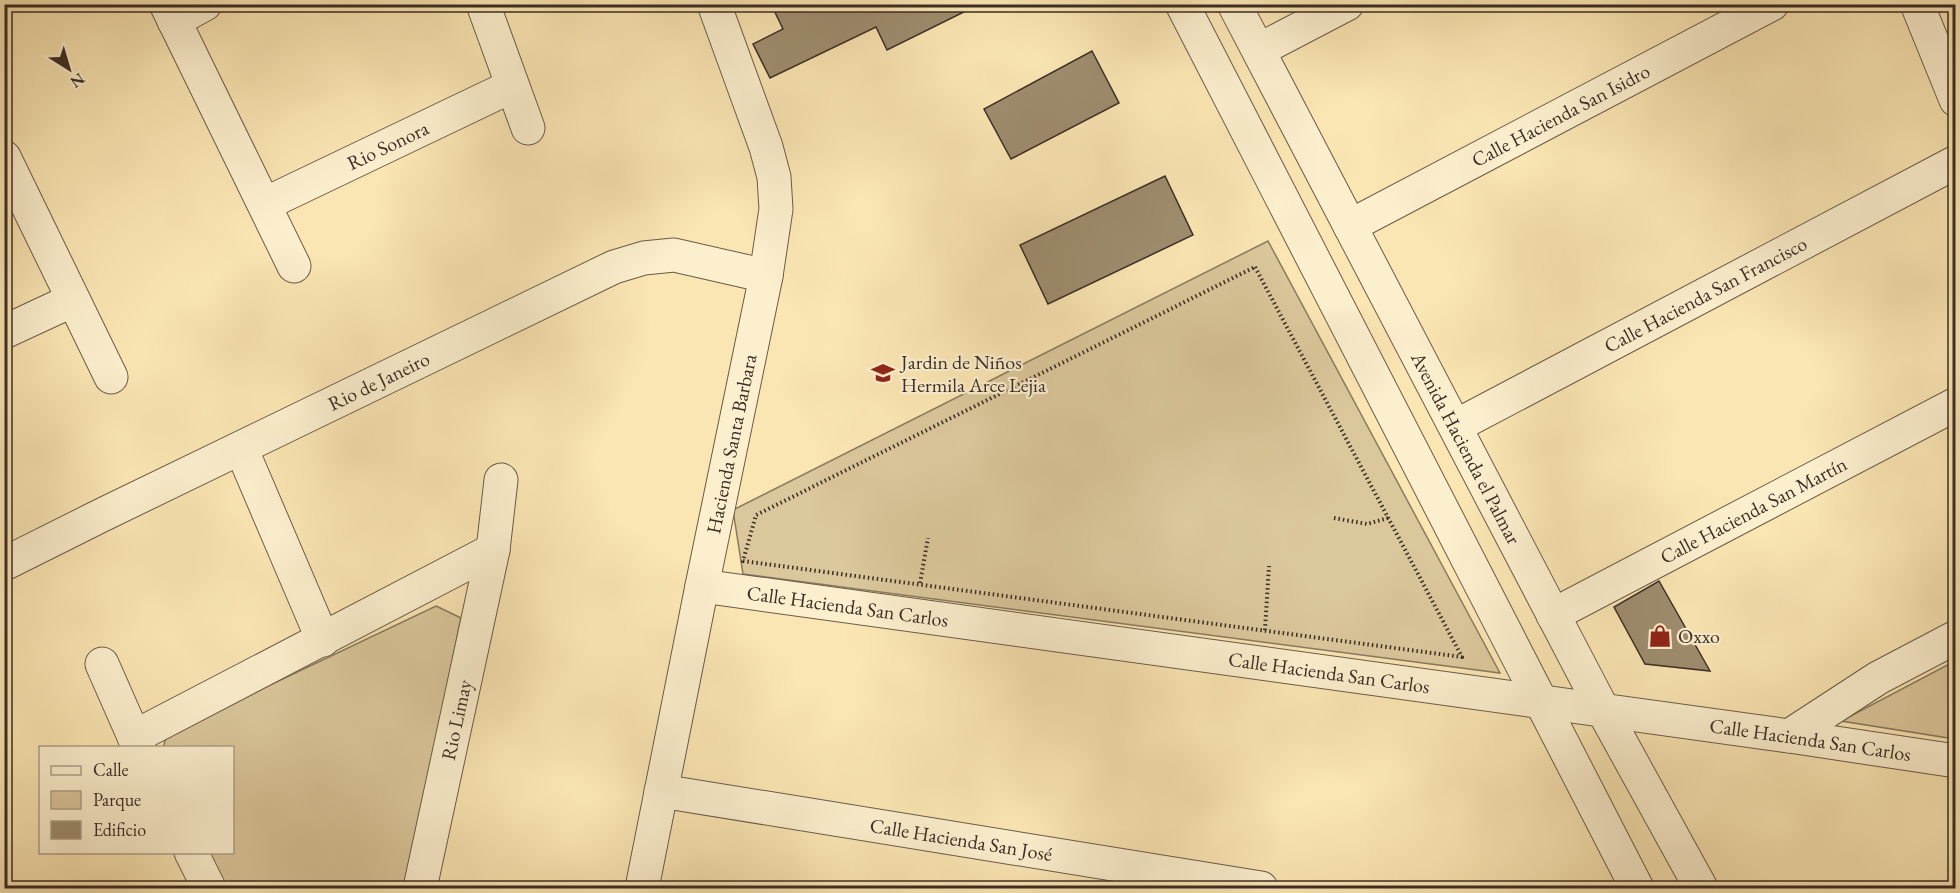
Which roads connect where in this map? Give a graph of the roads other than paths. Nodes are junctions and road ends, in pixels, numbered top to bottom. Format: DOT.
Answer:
graph roads {
  1 [pos="205,4"];
  2 [pos="483,4"];
  3 [pos="714,4"];
  4 [pos="1182,4"];
  5 [pos="1234,4"];
  6 [pos="1347,4"];
  7 [pos="1772,4"];
  8 [pos="1917,4"];
  9 [pos="170,13"];
  10 [pos="1259,50"];
  11 [pos="512,86"];
  12 [pos="1956,100"];
  13 [pos="528,128"];
  14 [pos="4,157"];
  15 [pos="1956,162"];
  16 [pos="265,204"];
  17 [pos="1350,225"];
  18 [pos="294,266"];
  19 [pos="766,276"];
  20 [pos="73,300"];
  21 [pos="4,332"];
  22 [pos="111,377"];
  23 [pos="1956,404"];
  24 [pos="1456,426"];
  25 [pos="241,448"];
  26 [pos="501,480"];
  27 [pos="493,550"];
  28 [pos="4,564"];
  29 [pos="702,586"];
  30 [pos="1553,615"];
  31 [pos="1956,637"];
  32 [pos="323,640"];
  33 [pos="102,664"];
  34 [pos="1539,702"];
  35 [pos="1604,711"];
  36 [pos="1789,736"];
  37 [pos="136,742"];
  38 [pos="1956,761"];
  39 [pos="661,792"];
  40 [pos="192,854"];
  41 [pos="209,888"];
  42 [pos="420,888"];
  43 [pos="642,888"];
  44 [pos="1261,888"];
  45 [pos="1637,888"];
  46 [pos="1701,888"];
  1 -- 9 [label="street"];
  2 -- 11 [label="street"];
  3 -- 19 [label="street, Hacienda Santa Barbara"];
  4 -- 34 [label="street"];
  5 -- 10 [label="street, Avenida Hacienda el Palmar"];
  6 -- 10 [label="street"];
  7 -- 17 [label="street, Calle Hacienda San Isidro"];
  8 -- 12 [label="street"];
  9 -- 16 [label="street"];
  10 -- 17 [label="street, Avenida Hacienda el Palmar"];
  11 -- 13 [label="street"];
  11 -- 16 [label="street, Rio Sonora"];
  14 -- 20 [label="street"];
  15 -- 24 [label="street, Calle Hacienda San Francisco"];
  16 -- 18 [label="street"];
  17 -- 24 [label="street, Avenida Hacienda el Palmar"];
  19 -- 25 [label="street, Rio de Janeiro"];
  19 -- 29 [label="street, Hacienda Santa Barbara"];
  20 -- 21 [label="street"];
  20 -- 22 [label="street"];
  23 -- 30 [label="street, Calle Hacienda San Martín"];
  24 -- 30 [label="street, Avenida Hacienda el Palmar"];
  25 -- 28 [label="street, Rio de Janeiro"];
  25 -- 32 [label="street"];
  26 -- 27 [label="street, Rio Limay"];
  27 -- 32 [label="street"];
  27 -- 42 [label="street, Rio Limay"];
  29 -- 34 [label="street, Calle Hacienda San Carlos"];
  29 -- 39 [label="street, Hacienda Santa Barbara"];
  30 -- 35 [label="street, Avenida Hacienda el Palmar"];
  31 -- 36 [label="street"];
  32 -- 37 [label="street"];
  33 -- 37 [label="street"];
  34 -- 35 [label="street, Calle Hacienda San Carlos"];
  34 -- 45 [label="street"];
  35 -- 36 [label="street, Calle Hacienda San Carlos"];
  35 -- 46 [label="street, Avenida Hacienda el Palmar"];
  36 -- 38 [label="street, Calle Hacienda San Carlos"];
  39 -- 43 [label="street, Hacienda Santa Barbara"];
  39 -- 44 [label="street, Calle Hacienda San José"];
  40 -- 41 [label="street"];
}
